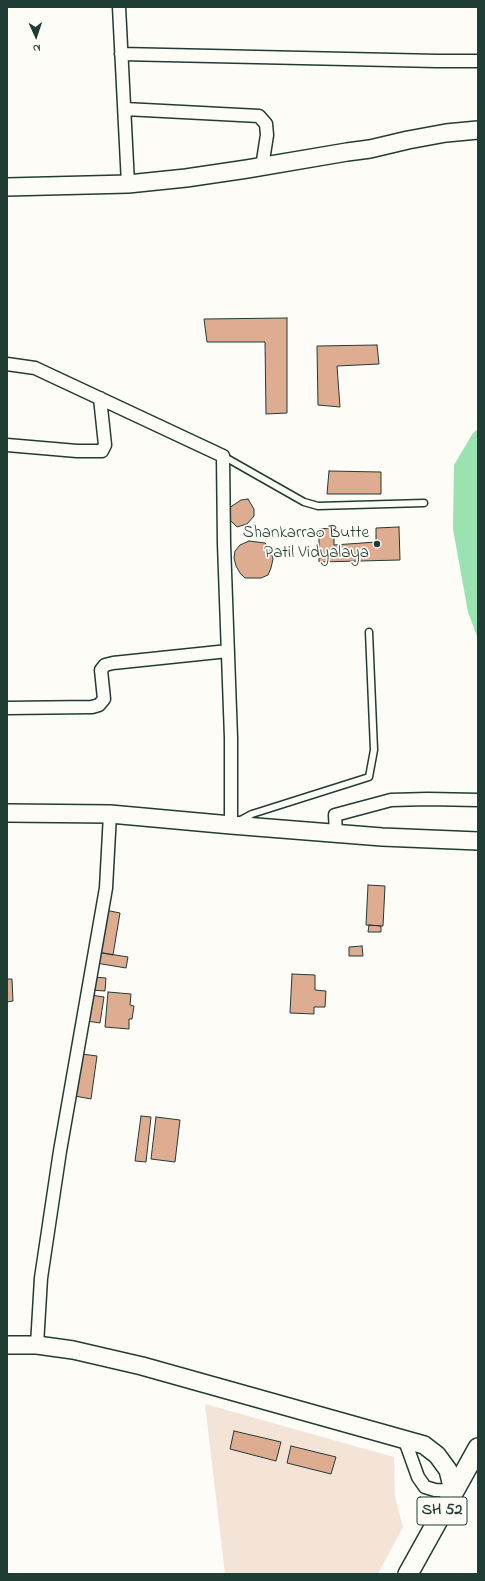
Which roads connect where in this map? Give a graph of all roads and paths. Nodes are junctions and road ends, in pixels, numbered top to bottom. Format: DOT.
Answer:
graph roads {
  1 [pos="119,7"];
  2 [pos="122,54"];
  3 [pos="478,61"];
  4 [pos="124,109"];
  5 [pos="478,130"];
  6 [pos="262,166"];
  7 [pos="128,184"];
  8 [pos="7,187"];
  9 [pos="7,364"];
  10 [pos="100,398"];
  11 [pos="7,445"];
  12 [pos="222,456"];
  13 [pos="424,503"];
  14 [pos="369,632"];
  15 [pos="228,651"];
  16 [pos="7,708"];
  17 [pos="478,800"];
  18 [pos="7,813"];
  19 [pos="110,814"];
  20 [pos="231,825"];
  21 [pos="336,833"];
  22 [pos="478,841"];
  23 [pos="7,1345"];
  24 [pos="37,1345"];
  25 [pos="404,1438"];
  26 [pos="477,1452"];
  27 [pos="453,1491"];
  28 [pos="408,1574"];
  1 -- 2 [label="street"];
  2 -- 3 [label="street"];
  2 -- 4 [label="street"];
  4 -- 6 [label="street"];
  4 -- 7 [label="street"];
  5 -- 6 [label="street"];
  6 -- 7 [label="street"];
  7 -- 8 [label="street"];
  9 -- 10 [label="street"];
  10 -- 11 [label="street"];
  10 -- 12 [label="street"];
  12 -- 13 [label="lane"];
  12 -- 15 [label="street"];
  14 -- 20 [label="lane"];
  15 -- 16 [label="street"];
  15 -- 20 [label="street"];
  17 -- 21 [label="street"];
  18 -- 19 [label="street"];
  19 -- 20 [label="street"];
  19 -- 24 [label="street"];
  20 -- 21 [label="street"];
  21 -- 22 [label="street"];
  23 -- 24 [label="street"];
  24 -- 25 [label="street"];
  25 -- 27 [label="street"];
  25 -- 27 [label="street"];
  26 -- 27 [label="main road, SH 52"];
  27 -- 28 [label="main road, SH 52"];
}
